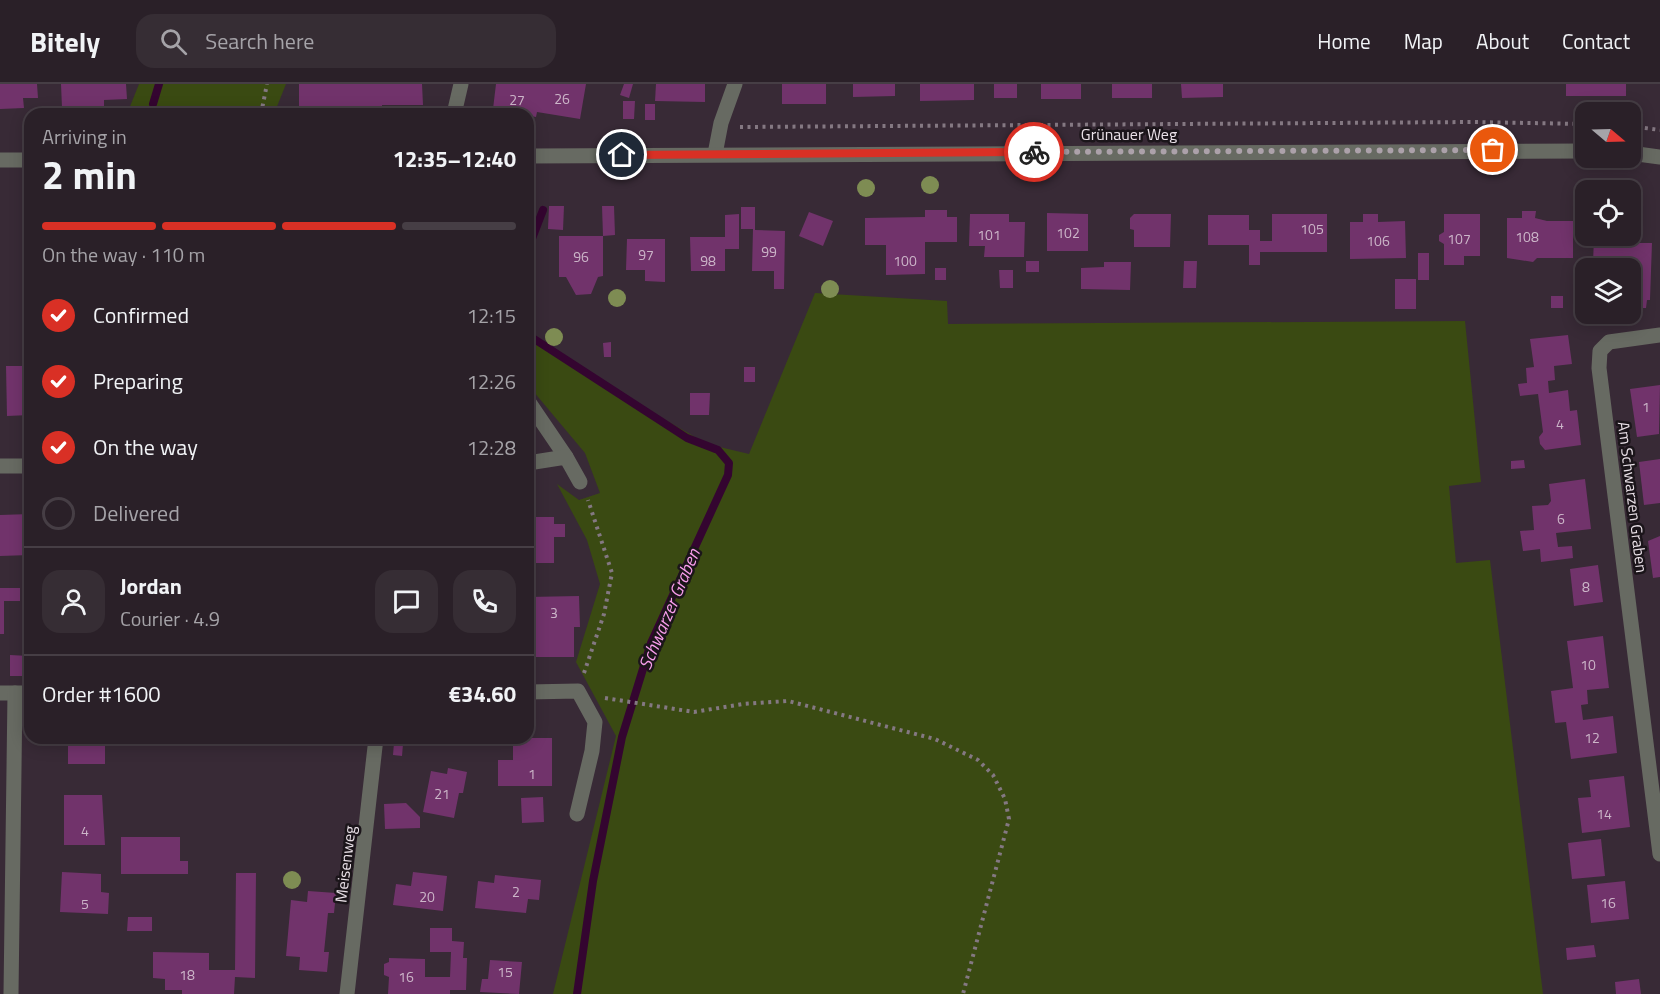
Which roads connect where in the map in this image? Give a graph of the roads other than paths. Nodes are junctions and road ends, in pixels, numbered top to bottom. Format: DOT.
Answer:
graph roads {
  1 [pos="461,84"];
  2 [pos="735,84"];
  3 [pos="455,108"];
  4 [pos="1575,151"];
  5 [pos="716,154"];
  6 [pos="1641,154"];
  7 [pos="534,156"];
  8 [pos="1660,157"];
  9 [pos="0,160"];
  10 [pos="24,160"];
  11 [pos="1660,335"];
  12 [pos="534,410"];
  13 [pos="566,457"];
  14 [pos="534,462"];
  15 [pos="0,466"];
  16 [pos="24,466"];
  17 [pos="580,483"];
  18 [pos="534,692"];
  19 [pos="15,693"];
  20 [pos="375,744"];
  21 [pos="578,814"];
  22 [pos="1660,854"];
  23 [pos="11,994"];
  24 [pos="347,994"];
  1 -- 3 [label="street"];
  2 -- 5 [label="street"];
  4 -- 5 [label="street, Grünauer Weg"];
  5 -- 7 [label="street, Grünauer Weg"];
  6 -- 8 [label="street"];
  9 -- 10 [label="street"];
  11 -- 22 [label="street, Am Schwarzen Graben"];
  12 -- 13 [label="street"];
  13 -- 14 [label="street"];
  13 -- 17 [label="street"];
  15 -- 16 [label="street"];
  18 -- 21 [label="street"];
  19 -- 23 [label="street"];
  20 -- 24 [label="street, Meisenweg"];
}
